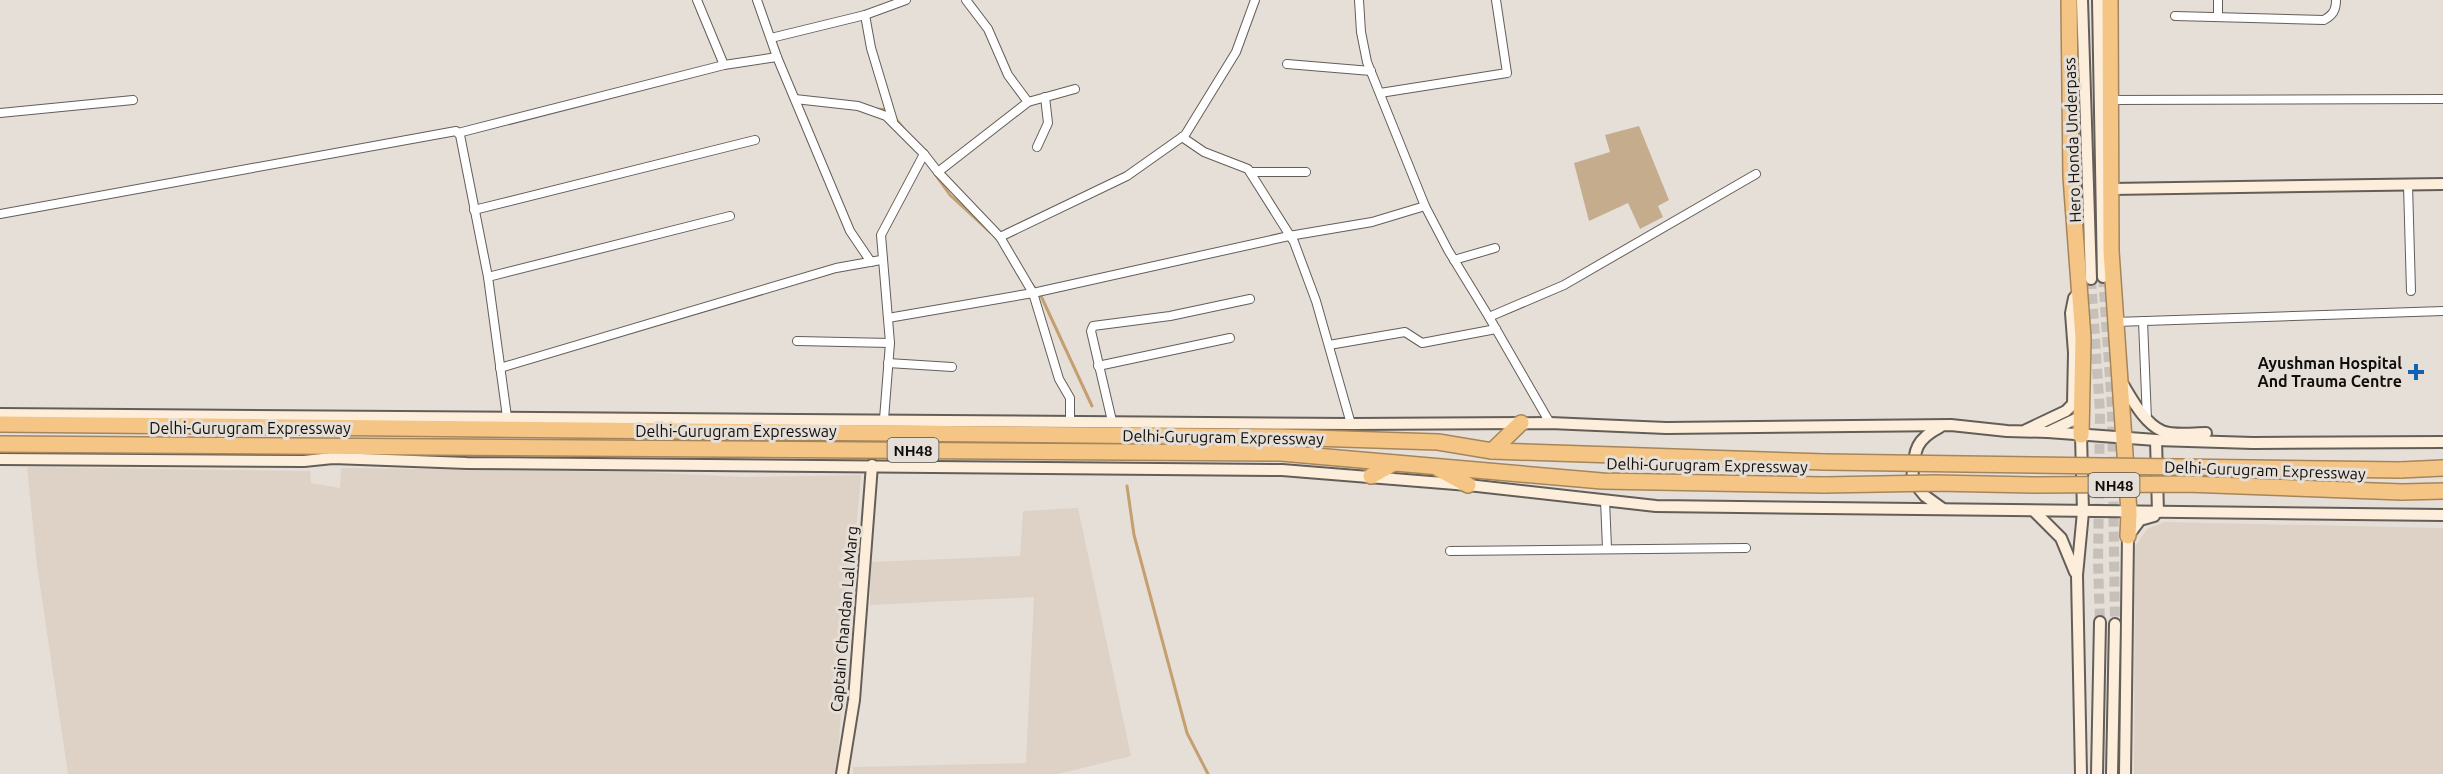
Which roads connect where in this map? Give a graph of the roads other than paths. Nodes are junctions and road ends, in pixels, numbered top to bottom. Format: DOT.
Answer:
graph roads {
  1 [pos="698,0"];
  2 [pos="758,0"];
  3 [pos="906,0"];
  4 [pos="966,0"];
  5 [pos="1256,0"];
  6 [pos="1359,0"];
  7 [pos="1496,0"];
  8 [pos="2069,0"];
  9 [pos="2082,0"];
  10 [pos="2098,0"];
  11 [pos="2110,0"];
  12 [pos="2218,0"];
  13 [pos="2336,0"];
  14 [pos="865,15"];
  15 [pos="2175,16"];
  16 [pos="2218,17"];
  17 [pos="771,38"];
  18 [pos="777,57"];
  19 [pos="1287,64"];
  20 [pos="724,65"];
  21 [pos="1371,72"];
  22 [pos="1075,89"];
  23 [pos="1380,93"];
  24 [pos="1045,97"];
  25 [pos="795,99"];
  26 [pos="2443,99"];
  27 [pos="133,100"];
  28 [pos="2110,100"];
  29 [pos="1028,102"];
  30 [pos="0,113"];
  31 [pos="893,121"];
  32 [pos="458,133"];
  33 [pos="1182,137"];
  34 [pos="755,140"];
  35 [pos="1037,147"];
  36 [pos="924,153"];
  37 [pos="938,172"];
  38 [pos="1251,172"];
  39 [pos="1306,172"];
  40 [pos="1755,174"];
  41 [pos="2408,184"];
  42 [pos="2443,184"];
  43 [pos="2111,189"];
  44 [pos="1425,206"];
  45 [pos="474,210"];
  46 [pos="0,214"];
  47 [pos="730,216"];
  48 [pos="1289,236"];
  49 [pos="1000,237"];
  50 [pos="1495,248"];
  51 [pos="882,260"];
  52 [pos="1454,260"];
  53 [pos="871,262"];
  54 [pos="488,277"];
  55 [pos="2411,291"];
  56 [pos="2080,292"];
  57 [pos="1033,293"];
  58 [pos="1250,299"];
  59 [pos="2443,310"];
  60 [pos="1489,317"];
  61 [pos="888,318"];
  62 [pos="2143,321"];
  63 [pos="2115,322"];
  64 [pos="1496,329"];
  65 [pos="1230,338"];
  66 [pos="797,341"];
  67 [pos="890,343"];
  68 [pos="1329,345"];
  69 [pos="888,363"];
  70 [pos="1098,366"];
  71 [pos="952,367"];
  72 [pos="500,368"];
  73 [pos="2118,377"];
  74 [pos="0,414"];
  75 [pos="507,417"];
  76 [pos="2082,417"];
  77 [pos="884,420"];
  78 [pos="1070,420"];
  79 [pos="2148,420"];
  80 [pos="1112,421"];
  81 [pos="1521,423"];
  82 [pos="1550,423"];
  83 [pos="0,424"];
  84 [pos="1351,424"];
  85 [pos="1942,426"];
  86 [pos="1044,427"];
  87 [pos="2023,432"];
  88 [pos="2048,432"];
  89 [pos="2081,435"];
  90 [pos="2124,438"];
  91 [pos="2156,440"];
  92 [pos="2235,441"];
  93 [pos="2443,442"];
  94 [pos="0,444"];
  95 [pos="1492,451"];
  96 [pos="0,459"];
  97 [pos="1394,463"];
  98 [pos="872,465"];
  99 [pos="1434,466"];
  100 [pos="2443,468"];
  101 [pos="1371,476"];
  102 [pos="1468,485"];
  103 [pos="2443,491"];
  104 [pos="1605,500"];
  105 [pos="1943,509"];
  106 [pos="2034,511"];
  107 [pos="2083,512"];
  108 [pos="2129,512"];
  109 [pos="2163,513"];
  110 [pos="2443,515"];
  111 [pos="2128,536"];
  112 [pos="1607,548"];
  113 [pos="1746,548"];
  114 [pos="1450,551"];
  115 [pos="2077,575"];
  116 [pos="2100,622"];
  117 [pos="2115,624"];
  118 [pos="842,774"];
  119 [pos="2082,774"];
  120 [pos="2097,774"];
  121 [pos="2112,774"];
  122 [pos="2125,774"];
  1 -- 20 [label="street"];
  2 -- 17 [label="street"];
  3 -- 14 [label="street"];
  4 -- 29 [label="street"];
  5 -- 33 [label="street"];
  6 -- 21 [label="street"];
  7 -- 23 [label="street"];
  8 -- 56 [label="highway"];
  9 -- 10 [label="main road, Hero Honda Underpass"];
  11 -- 28 [label="highway"];
  12 -- 16 [label="street"];
  13 -- 16 [label="street"];
  14 -- 17 [label="street"];
  14 -- 31 [label="street"];
  15 -- 16 [label="street"];
  17 -- 18 [label="street"];
  18 -- 20 [label="street"];
  18 -- 25 [label="street"];
  19 -- 21 [label="street"];
  20 -- 32 [label="street"];
  21 -- 23 [label="street"];
  22 -- 24 [label="street"];
  23 -- 44 [label="street"];
  24 -- 29 [label="street"];
  24 -- 35 [label="street"];
  25 -- 31 [label="street"];
  25 -- 53 [label="street"];
  26 -- 28 [label="street"];
  27 -- 30 [label="street"];
  28 -- 43 [label="highway"];
  29 -- 37 [label="street"];
  31 -- 36 [label="street"];
  32 -- 45 [label="street"];
  32 -- 46 [label="street"];
  33 -- 38 [label="street"];
  33 -- 49 [label="street"];
  34 -- 45 [label="street"];
  36 -- 37 [label="street"];
  36 -- 51 [label="street"];
  37 -- 49 [label="street"];
  38 -- 39 [label="street"];
  38 -- 48 [label="street"];
  40 -- 60 [label="street"];
  41 -- 42 [label="main road"];
  41 -- 43 [label="main road"];
  41 -- 55 [label="street"];
  43 -- 63 [label="highway"];
  44 -- 48 [label="street"];
  44 -- 52 [label="street"];
  45 -- 54 [label="street"];
  47 -- 54 [label="street"];
  48 -- 57 [label="street"];
  48 -- 68 [label="street"];
  49 -- 57 [label="street"];
  50 -- 52 [label="street"];
  51 -- 53 [label="street"];
  51 -- 61 [label="street"];
  52 -- 60 [label="street"];
  53 -- 72 [label="street"];
  54 -- 72 [label="street"];
  56 -- 76 [label="highway"];
  56 -- 87 [label="main road"];
  57 -- 61 [label="street"];
  57 -- 78 [label="street"];
  58 -- 70 [label="street"];
  59 -- 62 [label="street"];
  60 -- 64 [label="street"];
  61 -- 67 [label="street"];
  62 -- 63 [label="street"];
  62 -- 79 [label="street"];
  63 -- 73 [label="highway"];
  64 -- 68 [label="street"];
  64 -- 82 [label="street"];
  65 -- 70 [label="street"];
  66 -- 67 [label="street"];
  67 -- 69 [label="street"];
  68 -- 84 [label="street"];
  69 -- 71 [label="street"];
  69 -- 77 [label="street"];
  70 -- 80 [label="street"];
  72 -- 75 [label="street"];
  73 -- 79 [label="main road"];
  73 -- 90 [label="highway"];
  74 -- 75 [label="main road"];
  75 -- 77 [label="main road"];
  76 -- 88 [label="main road"];
  76 -- 89 [label="highway"];
  77 -- 86 [label="main road"];
  78 -- 80 [label="main road"];
  78 -- 86 [label="main road"];
  79 -- 92 [label="main road"];
  80 -- 84 [label="main road"];
  81 -- 82 [label="main road"];
  81 -- 84 [label="main road"];
  81 -- 95 [label="highway"];
  82 -- 85 [label="main road"];
  83 -- 86 [label="highway, Delhi-Gurugram Expressway / NH48"];
  85 -- 87 [label="main road"];
  85 -- 105 [label="main road"];
  86 -- 95 [label="highway, Delhi-Gurugram Expressway / NH48"];
  87 -- 88 [label="main road"];
  88 -- 89 [label="main road"];
  89 -- 90 [label="main road"];
  89 -- 107 [label="main road"];
  90 -- 91 [label="main road"];
  90 -- 108 [label="highway"];
  91 -- 92 [label="main road"];
  91 -- 109 [label="main road"];
  92 -- 93 [label="main road"];
  94 -- 97 [label="highway, Delhi-Gurugram Expressway / NH48"];
  95 -- 100 [label="highway, Delhi-Gurugram Expressway / NH48, bridge"];
  96 -- 98 [label="main road"];
  97 -- 99 [label="highway, Delhi-Gurugram Expressway / NH48"];
  97 -- 101 [label="highway"];
  98 -- 101 [label="main road"];
  98 -- 118 [label="main road, Captain Chandan Lal Marg"];
  99 -- 102 [label="highway"];
  99 -- 103 [label="highway, Delhi-Gurugram Expressway / NH48, bridge"];
  101 -- 102 [label="main road"];
  102 -- 104 [label="main road"];
  104 -- 105 [label="main road"];
  104 -- 112 [label="street"];
  105 -- 106 [label="main road"];
  106 -- 107 [label="main road"];
  106 -- 115 [label="main road"];
  107 -- 108 [label="main road"];
  107 -- 115 [label="main road"];
  108 -- 109 [label="main road"];
  108 -- 111 [label="highway"];
  109 -- 110 [label="main road"];
  109 -- 111 [label="main road"];
  111 -- 122 [label="main road"];
  112 -- 113 [label="street"];
  112 -- 114 [label="street"];
  115 -- 119 [label="main road"];
  116 -- 120 [label="main road"];
  117 -- 121 [label="main road"];
}
